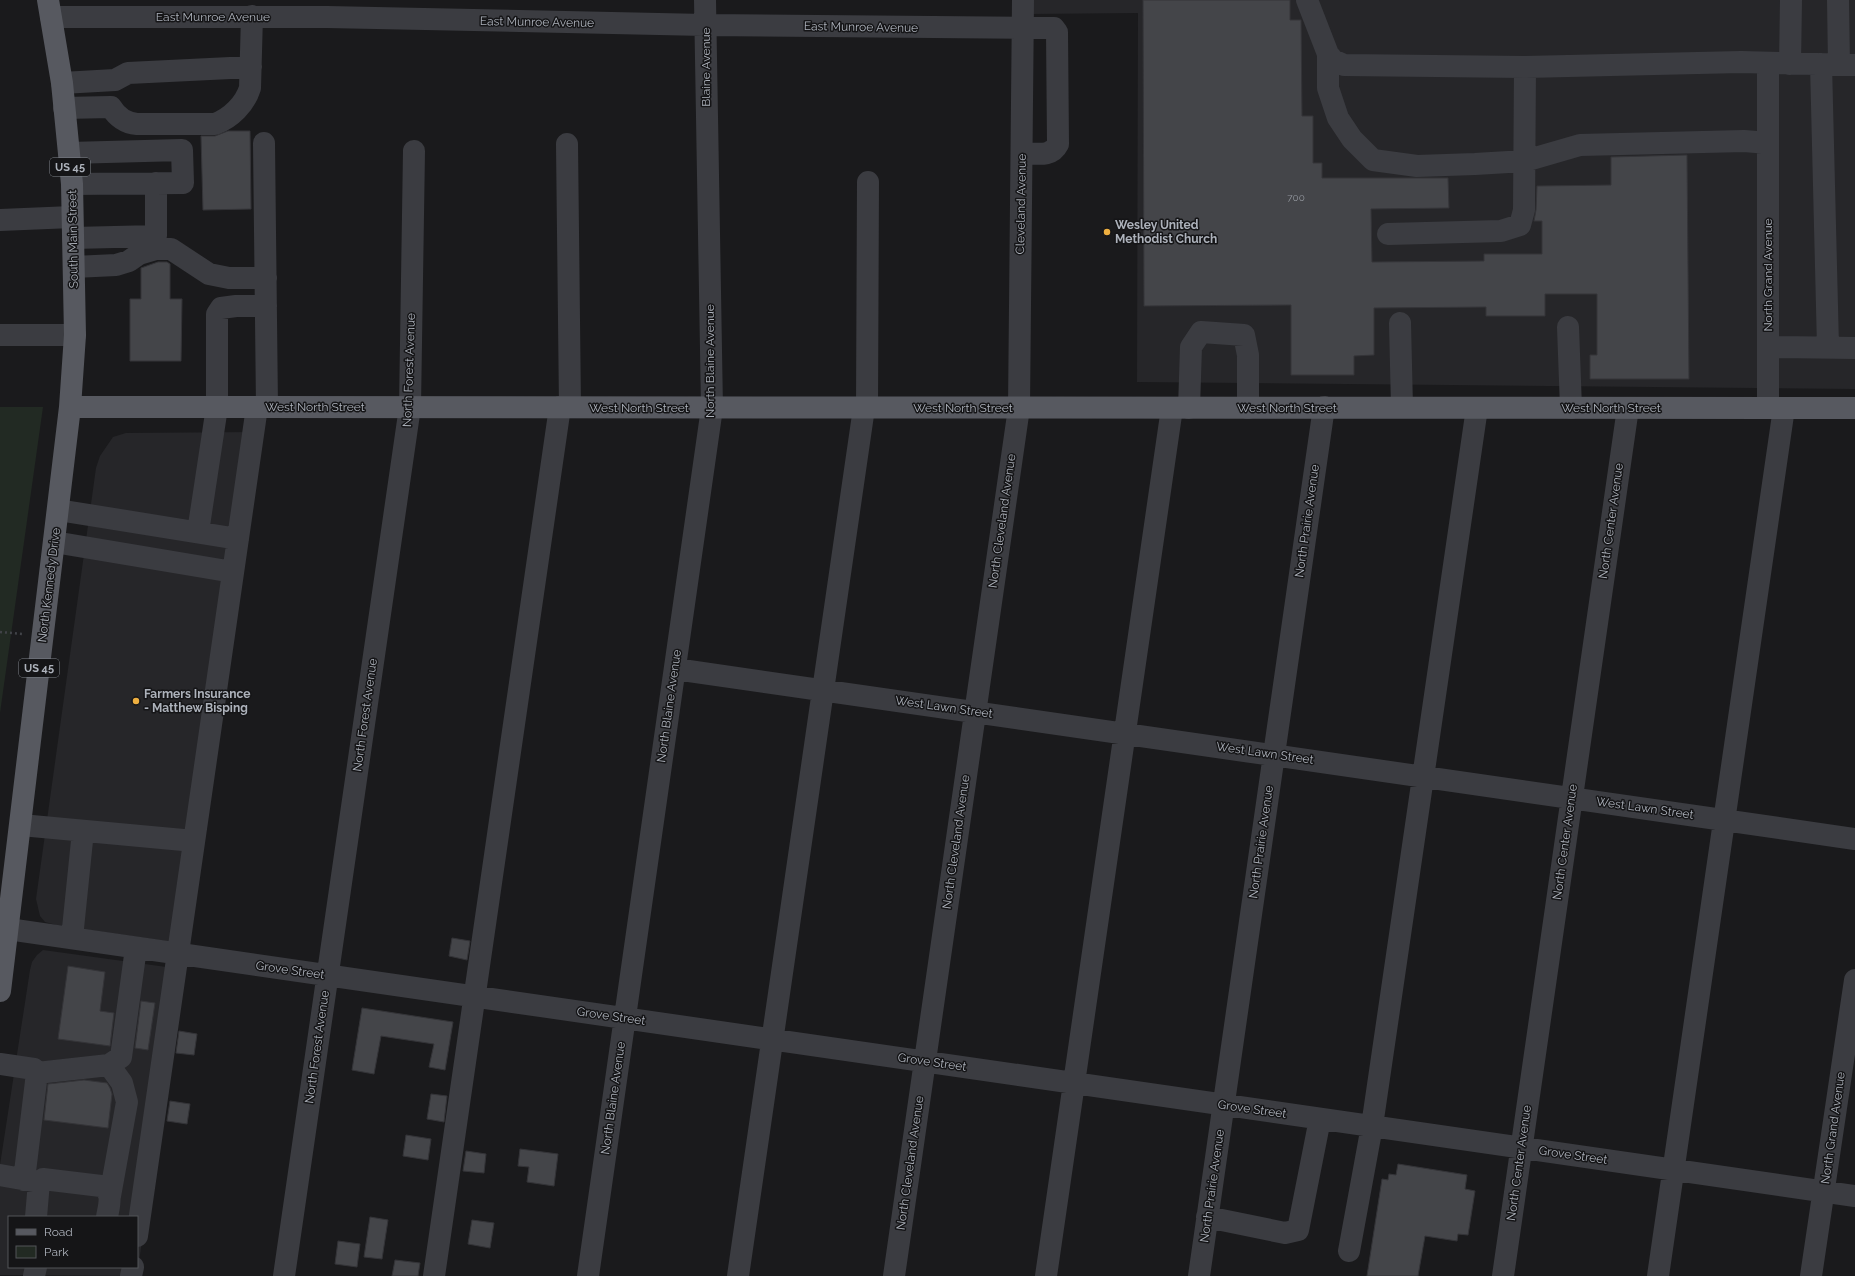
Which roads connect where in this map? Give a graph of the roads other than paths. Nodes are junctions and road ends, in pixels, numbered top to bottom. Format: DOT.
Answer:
graph roads {
  1 [pos="705,0"];
  2 [pos="1023,0"];
  3 [pos="1307,0"];
  4 [pos="1791,0"];
  5 [pos="1838,0"];
  6 [pos="50,8"];
  7 [pos="327,8"];
  8 [pos="252,16"];
  9 [pos="706,26"];
  10 [pos="1024,29"];
  11 [pos="1328,54"];
  12 [pos="1768,63"];
  13 [pos="1790,64"];
  14 [pos="1839,64"];
  15 [pos="251,67"];
  16 [pos="1525,67"];
  17 [pos="62,83"];
  18 [pos="64,108"];
  19 [pos="706,134"];
  20 [pos="264,143"];
  21 [pos="1768,143"];
  22 [pos="567,144"];
  23 [pos="414,151"];
  24 [pos="69,152"];
  25 [pos="1022,152"];
  26 [pos="1524,161"];
  27 [pos="868,182"];
  28 [pos="156,183"];
  29 [pos="72,184"];
  30 [pos="72,217"];
  31 [pos="0,220"];
  32 [pos="1388,234"];
  33 [pos="73,238"];
  34 [pos="74,267"];
  35 [pos="266,278"];
  36 [pos="266,306"];
  37 [pos="1400,323"];
  38 [pos="1568,327"];
  39 [pos="0,335"];
  40 [pos="76,335"];
  41 [pos="1768,347"];
  42 [pos="1828,347"];
  43 [pos="1855,348"];
  44 [pos="70,407"];
  45 [pos="217,407"];
  46 [pos="262,407"];
  47 [pos="410,407"];
  48 [pos="565,407"];
  49 [pos="1324,407"];
  50 [pos="1402,407"];
  51 [pos="712,408"];
  52 [pos="865,408"];
  53 [pos="1018,408"];
  54 [pos="1180,408"];
  55 [pos="1248,408"];
  56 [pos="1477,408"];
  57 [pos="1571,408"];
  58 [pos="1628,408"];
  59 [pos="1776,408"];
  60 [pos="1855,408"];
  61 [pos="58,510"];
  62 [pos="198,532"];
  63 [pos="238,539"];
  64 [pos="54,542"];
  65 [pos="233,572"];
  66 [pos="674,669"];
  67 [pos="823,690"];
  68 [pos="975,712"];
  69 [pos="1125,733"];
  70 [pos="1274,755"];
  71 [pos="1423,776"];
  72 [pos="1572,798"];
  73 [pos="1724,820"];
  74 [pos="21,825"];
  75 [pos="83,831"];
  76 [pos="1855,839"];
  77 [pos="194,841"];
  78 [pos="8,929"];
  79 [pos="72,938"];
  80 [pos="136,948"];
  81 [pos="178,954"];
  82 [pos="328,975"];
  83 [pos="1855,980"];
  84 [pos="0,991"];
  85 [pos="475,997"];
  86 [pos="625,1018"];
  87 [pos="772,1040"];
  88 [pos="925,1061"];
  89 [pos="0,1064"];
  90 [pos="109,1065"];
  91 [pos="37,1073"];
  92 [pos="1074,1083"];
  93 [pos="1224,1104"];
  94 [pos="1320,1119"];
  95 [pos="1372,1126"];
  96 [pos="1522,1147"];
  97 [pos="1674,1169"];
  98 [pos="0,1175"];
  99 [pos="32,1181"];
  100 [pos="1824,1191"];
  101 [pos="110,1196"];
  102 [pos="1855,1196"];
  103 [pos="36,1216"];
  104 [pos="107,1216"];
  105 [pos="1207,1217"];
  106 [pos="138,1229"];
  107 [pos="1349,1251"];
  108 [pos="284,1276"];
  109 [pos="434,1276"];
  110 [pos="588,1276"];
  111 [pos="738,1276"];
  112 [pos="894,1276"];
  113 [pos="1046,1276"];
  114 [pos="1199,1276"];
  115 [pos="1503,1276"];
  116 [pos="1658,1276"];
  117 [pos="1811,1276"];
  1 -- 9 [label="street, Blaine Avenue"];
  2 -- 10 [label="street, Cleveland Avenue"];
  3 -- 11 [label="street"];
  4 -- 13 [label="street"];
  5 -- 14 [label="street"];
  6 -- 8 [label="street, East Munroe Avenue"];
  6 -- 17 [label="main road, South Main Street / US 45"];
  7 -- 8 [label="street, East Munroe Avenue"];
  7 -- 9 [label="street, East Munroe Avenue"];
  8 -- 15 [label="street"];
  9 -- 10 [label="street, East Munroe Avenue"];
  9 -- 19 [label="street, Blaine Avenue"];
  10 -- 25 [label="street, Cleveland Avenue"];
  10 -- 25 [label="street, East Munroe Avenue"];
  11 -- 16 [label="street"];
  11 -- 26 [label="street"];
  12 -- 13 [label="street"];
  12 -- 16 [label="street"];
  12 -- 21 [label="street, North Grand Avenue"];
  13 -- 14 [label="street"];
  14 -- 42 [label="street"];
  15 -- 17 [label="street"];
  15 -- 18 [label="street"];
  16 -- 26 [label="street"];
  17 -- 18 [label="main road, South Main Street / US 45"];
  18 -- 24 [label="main road, South Main Street / US 45"];
  19 -- 51 [label="street, North Blaine Avenue"];
  20 -- 35 [label="street"];
  21 -- 26 [label="street"];
  21 -- 41 [label="street, North Grand Avenue"];
  22 -- 48 [label="street"];
  23 -- 47 [label="street, North Forest Avenue"];
  24 -- 28 [label="street"];
  24 -- 29 [label="main road, South Main Street / US 45"];
  25 -- 53 [label="street, Cleveland Avenue"];
  26 -- 32 [label="street"];
  27 -- 52 [label="street"];
  28 -- 29 [label="street"];
  28 -- 33 [label="street"];
  29 -- 30 [label="main road, South Main Street / US 45"];
  30 -- 31 [label="street"];
  30 -- 33 [label="main road, South Main Street / US 45"];
  33 -- 34 [label="main road, South Main Street / US 45"];
  34 -- 35 [label="street"];
  34 -- 40 [label="main road, South Main Street / US 45"];
  35 -- 36 [label="street"];
  36 -- 45 [label="street"];
  36 -- 46 [label="street"];
  37 -- 50 [label="street"];
  38 -- 57 [label="street"];
  39 -- 40 [label="street"];
  40 -- 44 [label="main road, South Main Street / US 45"];
  41 -- 42 [label="street"];
  41 -- 59 [label="street, North Grand Avenue"];
  42 -- 43 [label="street"];
  44 -- 45 [label="main road, West North Street"];
  44 -- 61 [label="main road, North Kennedy Drive / US 45"];
  45 -- 46 [label="main road, West North Street"];
  45 -- 62 [label="street"];
  46 -- 47 [label="main road, West North Street"];
  46 -- 63 [label="street"];
  47 -- 48 [label="main road, West North Street"];
  47 -- 82 [label="street, North Forest Avenue"];
  48 -- 51 [label="main road, West North Street"];
  48 -- 85 [label="street"];
  49 -- 50 [label="main road, West North Street"];
  49 -- 55 [label="main road, West North Street"];
  49 -- 70 [label="street, North Prairie Avenue"];
  50 -- 56 [label="main road, West North Street"];
  51 -- 52 [label="main road, West North Street"];
  51 -- 66 [label="street, North Blaine Avenue"];
  52 -- 53 [label="main road, West North Street"];
  52 -- 67 [label="street"];
  53 -- 54 [label="main road, West North Street"];
  53 -- 68 [label="street, North Cleveland Avenue"];
  54 -- 55 [label="main road, West North Street"];
  54 -- 55 [label="street"];
  54 -- 69 [label="street"];
  56 -- 57 [label="main road, West North Street"];
  56 -- 71 [label="street"];
  57 -- 58 [label="main road, West North Street"];
  58 -- 59 [label="main road, West North Street"];
  58 -- 72 [label="street, North Center Avenue"];
  59 -- 60 [label="main road, West North Street"];
  59 -- 73 [label="street, North Grand Avenue"];
  61 -- 62 [label="street"];
  61 -- 64 [label="main road, North Kennedy Drive / US 45"];
  62 -- 63 [label="street"];
  63 -- 65 [label="street"];
  64 -- 65 [label="street"];
  64 -- 74 [label="main road, North Kennedy Drive / US 45"];
  65 -- 77 [label="street"];
  66 -- 67 [label="street, West Lawn Street"];
  66 -- 86 [label="street, North Blaine Avenue"];
  67 -- 68 [label="street, West Lawn Street"];
  67 -- 87 [label="street"];
  68 -- 69 [label="street, West Lawn Street"];
  68 -- 88 [label="street, North Cleveland Avenue"];
  69 -- 70 [label="street, West Lawn Street"];
  69 -- 92 [label="street"];
  70 -- 71 [label="street, West Lawn Street"];
  70 -- 93 [label="street, North Prairie Avenue"];
  71 -- 72 [label="street, West Lawn Street"];
  71 -- 95 [label="street"];
  72 -- 73 [label="street, West Lawn Street"];
  72 -- 96 [label="street, North Center Avenue"];
  73 -- 76 [label="street, West Lawn Street"];
  73 -- 97 [label="street, North Grand Avenue"];
  74 -- 75 [label="street"];
  74 -- 78 [label="main road, North Kennedy Drive / US 45"];
  75 -- 77 [label="street"];
  75 -- 79 [label="street"];
  77 -- 81 [label="street"];
  78 -- 79 [label="street, Grove Street"];
  78 -- 84 [label="main road, US 45"];
  79 -- 80 [label="street, Grove Street"];
  80 -- 81 [label="street, Grove Street"];
  80 -- 90 [label="street"];
  81 -- 82 [label="street, Grove Street"];
  81 -- 106 [label="street"];
  82 -- 85 [label="street, Grove Street"];
  82 -- 108 [label="street, North Forest Avenue"];
  83 -- 100 [label="street, North Grand Avenue"];
  85 -- 86 [label="street, Grove Street"];
  85 -- 109 [label="street"];
  86 -- 87 [label="street, Grove Street"];
  86 -- 110 [label="street, North Blaine Avenue"];
  87 -- 88 [label="street, Grove Street"];
  87 -- 111 [label="street"];
  88 -- 92 [label="street, Grove Street"];
  88 -- 112 [label="street, North Cleveland Avenue"];
  89 -- 91 [label="street"];
  90 -- 91 [label="street"];
  90 -- 101 [label="street"];
  91 -- 99 [label="street"];
  92 -- 93 [label="street, Grove Street"];
  92 -- 113 [label="street"];
  93 -- 94 [label="street, Grove Street"];
  93 -- 105 [label="street, North Prairie Avenue"];
  94 -- 95 [label="street, Grove Street"];
  94 -- 105 [label="street"];
  95 -- 96 [label="street, Grove Street"];
  95 -- 107 [label="street"];
  96 -- 97 [label="street, Grove Street"];
  96 -- 115 [label="street, North Center Avenue"];
  97 -- 100 [label="street, Grove Street"];
  97 -- 116 [label="street, North Grand Avenue"];
  98 -- 99 [label="street"];
  99 -- 101 [label="street"];
  99 -- 103 [label="street"];
  100 -- 102 [label="street, Grove Street"];
  100 -- 117 [label="street, North Grand Avenue"];
  101 -- 104 [label="street"];
  105 -- 114 [label="street, North Prairie Avenue"];
}
